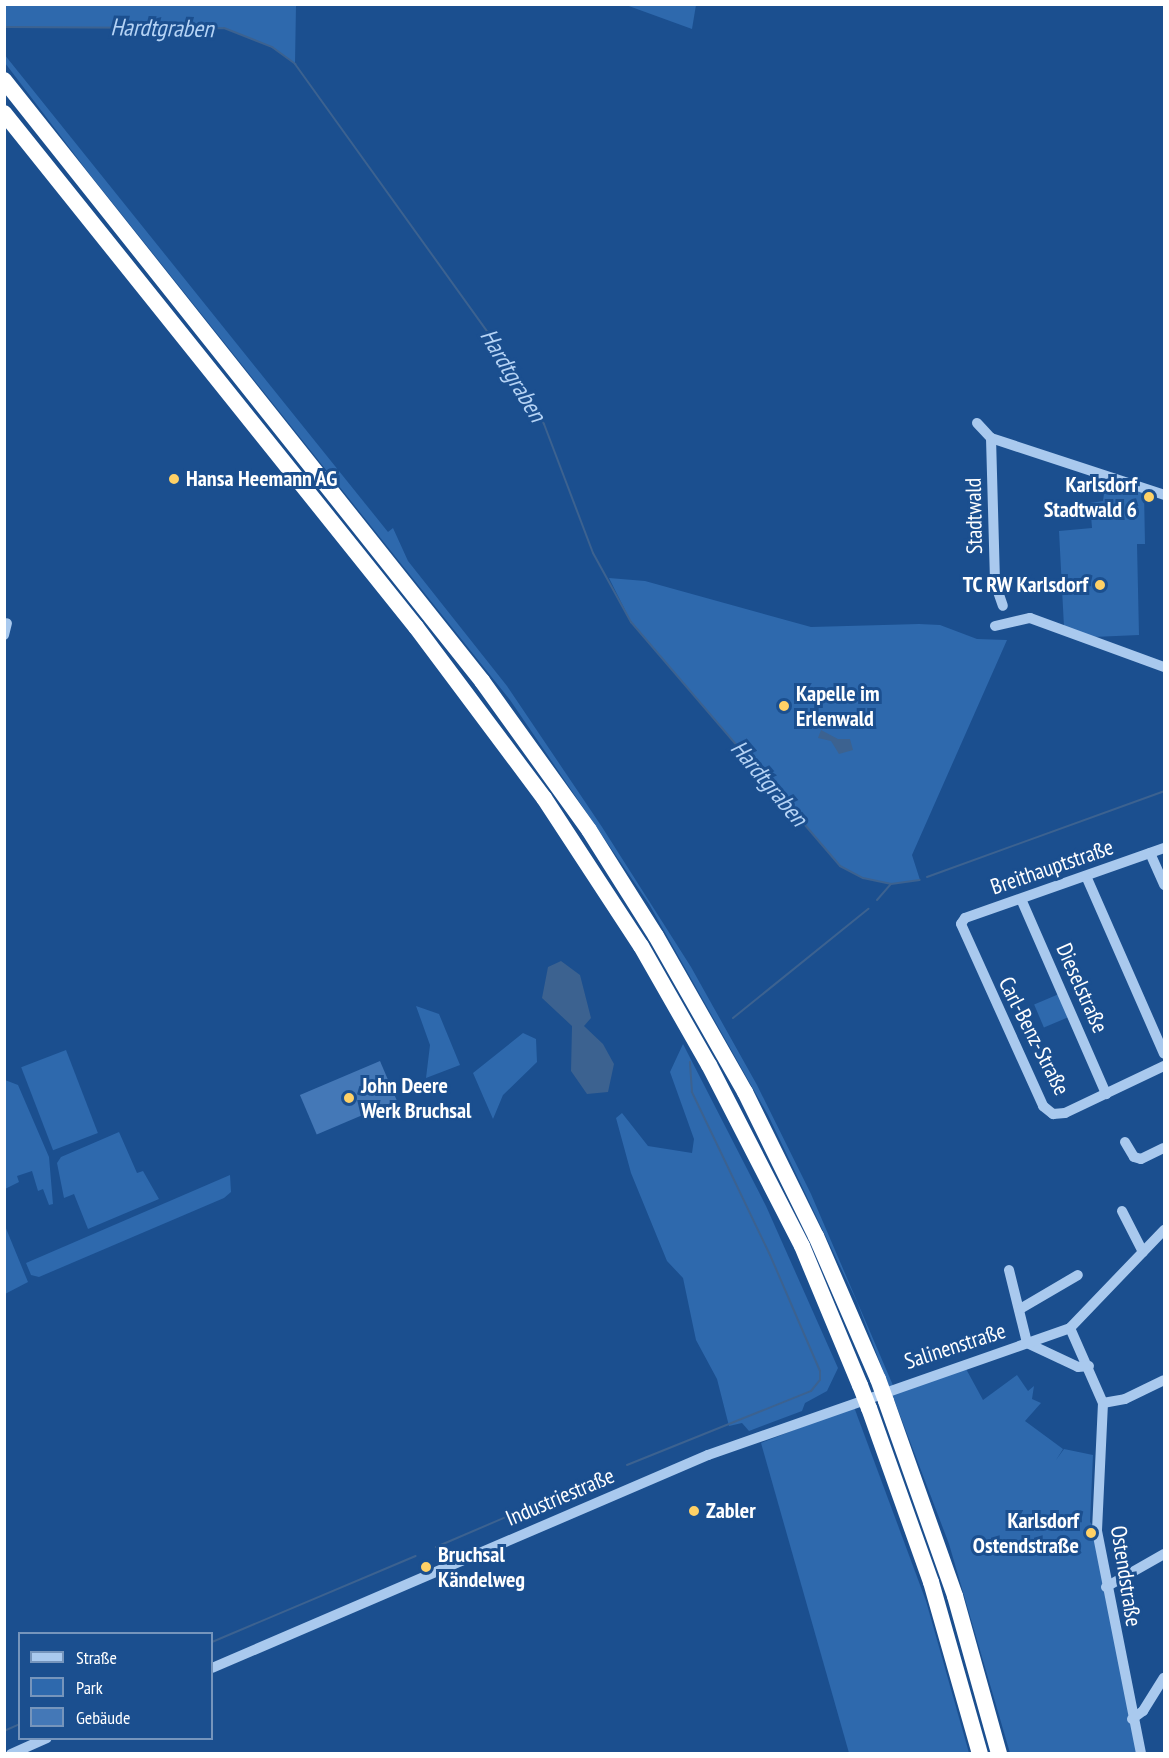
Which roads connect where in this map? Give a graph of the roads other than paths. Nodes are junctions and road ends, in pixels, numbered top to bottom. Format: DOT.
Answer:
graph roads {
  1 [pos="4,80"];
  2 [pos="4,113"];
  3 [pos="977,423"];
  4 [pos="991,438"];
  5 [pos="1012,445"];
  6 [pos="992,460"];
  7 [pos="1164,495"];
  8 [pos="1003,606"];
  9 [pos="1022,616"];
  10 [pos="1164,667"];
  11 [pos="1164,848"];
  12 [pos="1150,853"];
  13 [pos="1086,876"];
  14 [pos="1164,885"];
  15 [pos="1021,899"];
  16 [pos="961,931"];
  17 [pos="1164,1054"];
  18 [pos="1164,1066"];
  19 [pos="1106,1094"];
  20 [pos="1125,1142"];
  21 [pos="1164,1148"];
  22 [pos="1122,1211"];
  23 [pos="1164,1230"];
  24 [pos="1143,1252"];
  25 [pos="1009,1270"];
  26 [pos="1078,1275"];
  27 [pos="1020,1309"];
  28 [pos="1070,1328"];
  29 [pos="1027,1343"];
  30 [pos="1089,1366"];
  31 [pos="1164,1380"];
  32 [pos="895,1386"];
  33 [pos="1103,1403"];
  34 [pos="1164,1554"];
  35 [pos="1106,1587"];
  36 [pos="213,1668"];
  37 [pos="1164,1678"];
  38 [pos="1132,1719"];
  39 [pos="42,1740"];
  40 [pos="11,1754"];
  41 [pos="980,1754"];
  42 [pos="999,1754"];
  43 [pos="1141,1754"];
  1 -- 42 [label="highway, bridge"];
  2 -- 41 [label="highway, bridge"];
  3 -- 4 [label="street"];
  4 -- 5 [label="street"];
  4 -- 6 [label="street, Stadtwald"];
  5 -- 6 [label="street, Stadtwald"];
  5 -- 7 [label="street"];
  6 -- 8 [label="street, Stadtwald"];
  8 -- 9 [label="street"];
  8 -- 9 [label="street, Stadtwald"];
  9 -- 10 [label="street"];
  11 -- 12 [label="street, Breithauptstraße"];
  12 -- 13 [label="street, Breithauptstraße"];
  12 -- 14 [label="street"];
  13 -- 15 [label="street, Breithauptstraße"];
  13 -- 17 [label="street"];
  15 -- 16 [label="street, Breithauptstraße"];
  15 -- 19 [label="street, Dieselstraße"];
  16 -- 19 [label="street, Carl-Benz-Straße"];
  18 -- 19 [label="street, Carl-Benz-Straße"];
  20 -- 21 [label="street"];
  22 -- 24 [label="street"];
  23 -- 24 [label="street, Salinenstraße"];
  24 -- 28 [label="street, Salinenstraße"];
  25 -- 27 [label="street, Salinenstraße"];
  26 -- 27 [label="street, Salinenstraße"];
  27 -- 29 [label="street, Salinenstraße"];
  28 -- 29 [label="street, Salinenstraße"];
  28 -- 30 [label="street"];
  29 -- 30 [label="street"];
  29 -- 32 [label="street, Salinenstraße"];
  30 -- 33 [label="street"];
  31 -- 33 [label="street"];
  32 -- 36 [label="street, Industriestraße"];
  33 -- 35 [label="street, Ostendstraße"];
  34 -- 35 [label="street"];
  35 -- 38 [label="street, Ostendstraße"];
  37 -- 38 [label="street"];
  38 -- 43 [label="street, Ostendstraße"];
  39 -- 40 [label="street"];
}
